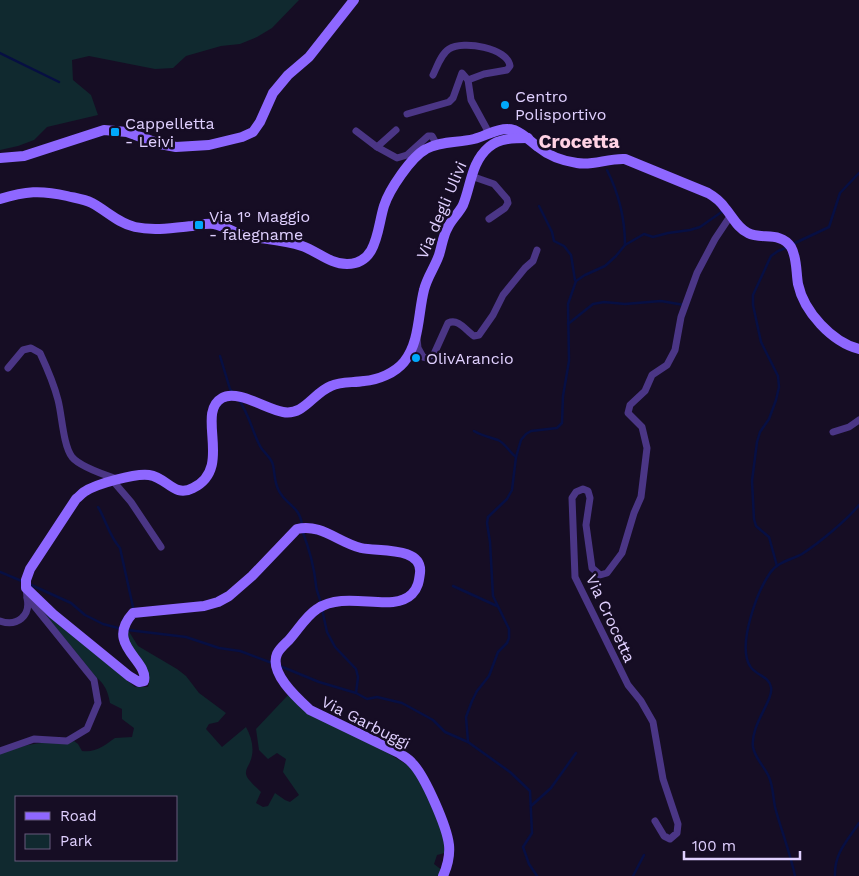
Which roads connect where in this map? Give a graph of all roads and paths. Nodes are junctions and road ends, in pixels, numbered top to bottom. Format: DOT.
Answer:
graph roads {
  1 [pos="354,0"];
  2 [pos="433,75"];
  3 [pos="468,80"];
  4 [pos="407,114"];
  5 [pos="396,130"];
  6 [pos="356,131"];
  7 [pos="489,133"];
  8 [pos="528,138"];
  9 [pos="437,145"];
  10 [pos="377,147"];
  11 [pos="0,158"];
  12 [pos="472,176"];
  13 [pos="0,199"];
  14 [pos="731,215"];
  15 [pos="489,219"];
  16 [pos="538,250"];
  17 [pos="416,330"];
  18 [pos="859,349"];
  19 [pos="8,368"];
  20 [pos="859,420"];
  21 [pos="832,432"];
  22 [pos="116,480"];
  23 [pos="161,547"];
  24 [pos="27,592"];
  25 [pos="0,621"];
  26 [pos="0,751"];
  27 [pos="655,821"];
  28 [pos="443,876"];
  1 -- 11 [label="street"];
  2 -- 3 [label="street"];
  3 -- 4 [label="street"];
  3 -- 7 [label="street"];
  5 -- 10 [label="street"];
  6 -- 10 [label="street"];
  7 -- 8 [label="street"];
  7 -- 9 [label="street"];
  8 -- 12 [label="street, Via degli Ulivi"];
  8 -- 14 [label="street"];
  9 -- 10 [label="street"];
  9 -- 13 [label="street"];
  12 -- 15 [label="street"];
  12 -- 17 [label="street, Via degli Ulivi"];
  14 -- 18 [label="street"];
  14 -- 27 [label="street, Via Crocetta"];
  16 -- 17 [label="street"];
  17 -- 22 [label="street, Via degli Ulivi"];
  19 -- 22 [label="street"];
  20 -- 21 [label="street"];
  22 -- 23 [label="street"];
  22 -- 24 [label="street, Via degli Ulivi"];
  24 -- 25 [label="street"];
  24 -- 26 [label="street"];
  24 -- 28 [label="street, Via Garbuggi"];
}
